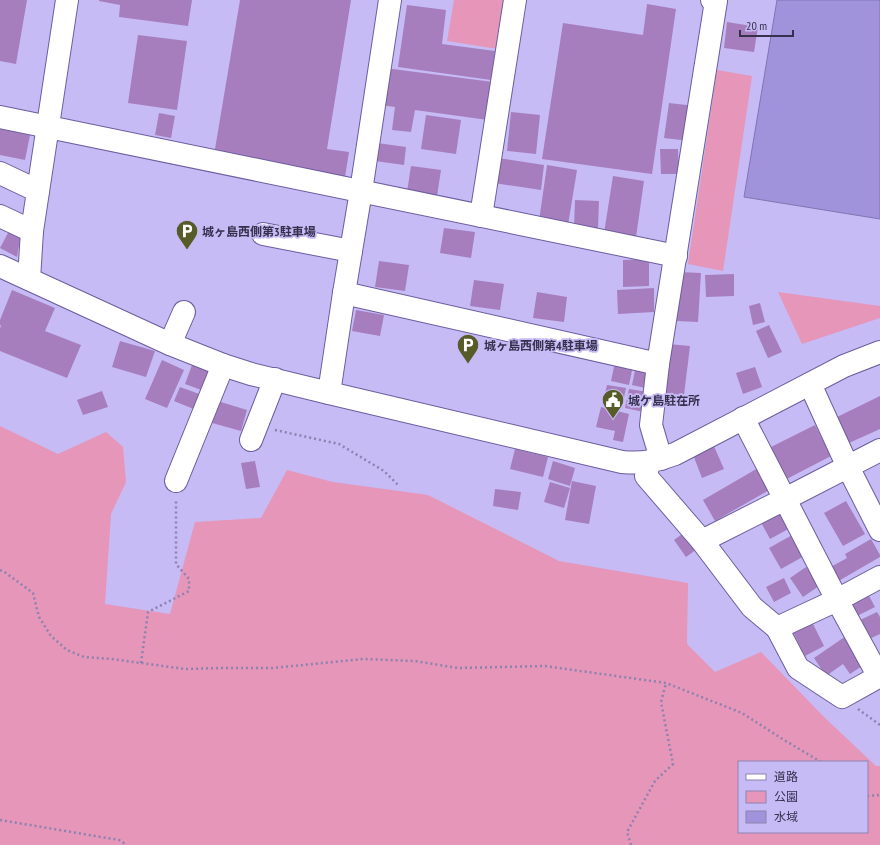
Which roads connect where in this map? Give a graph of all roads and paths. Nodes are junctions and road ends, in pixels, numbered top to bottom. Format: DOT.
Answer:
graph roads {
  1 [pos="68,0"];
  2 [pos="390,0"];
  3 [pos="515,0"];
  4 [pos="712,0"];
  5 [pos="0,117"];
  6 [pos="48,127"];
  7 [pos="0,173"];
  8 [pos="38,191"];
  9 [pos="361,191"];
  10 [pos="0,216"];
  11 [pos="481,216"];
  12 [pos="32,231"];
  13 [pos="264,234"];
  14 [pos="351,251"];
  15 [pos="676,256"];
  16 [pos="0,266"];
  17 [pos="29,279"];
  18 [pos="344,293"];
  19 [pos="184,312"];
  20 [pos="170,344"];
  21 [pos="878,358"];
  22 [pos="658,364"];
  23 [pos="223,365"];
  24 [pos="275,379"];
  25 [pos="810,384"];
  26 [pos="328,393"];
  27 [pos="743,418"];
  28 [pos="251,440"];
  29 [pos="880,450"];
  30 [pos="655,461"];
  31 [pos="848,467"];
  32 [pos="176,481"];
  33 [pos="399,486"];
  34 [pos="785,499"];
  35 [pos="880,530"];
  36 [pos="702,541"];
  37 [pos="0,570"];
  38 [pos="880,577"];
  39 [pos="837,600"];
  40 [pos="777,628"];
  41 [pos="141,663"];
  42 [pos="879,677"];
  43 [pos="666,683"];
  44 [pos="819,761"];
  45 [pos="868,796"];
  46 [pos="880,796"];
  47 [pos="0,820"];
  48 [pos="127,845"];
  49 [pos="631,845"];
  1 -- 6 [label="street"];
  2 -- 9 [label="street"];
  3 -- 11 [label="street"];
  4 -- 15 [label="street"];
  5 -- 6 [label="street"];
  6 -- 8 [label="street"];
  6 -- 9 [label="street"];
  7 -- 8 [label="street"];
  8 -- 12 [label="street"];
  9 -- 11 [label="street"];
  9 -- 14 [label="street"];
  10 -- 12 [label="street"];
  11 -- 15 [label="street"];
  12 -- 17 [label="street"];
  13 -- 14 [label="street"];
  14 -- 18 [label="street"];
  15 -- 22 [label="street"];
  16 -- 17 [label="street"];
  17 -- 20 [label="street"];
  18 -- 22 [label="street"];
  18 -- 26 [label="street"];
  19 -- 20 [label="street"];
  20 -- 23 [label="street"];
  21 -- 25 [label="street"];
  22 -- 30 [label="street"];
  23 -- 24 [label="street"];
  23 -- 32 [label="street"];
  24 -- 26 [label="street"];
  24 -- 28 [label="street"];
  25 -- 27 [label="street"];
  25 -- 31 [label="street"];
  26 -- 30 [label="street"];
  27 -- 30 [label="street"];
  27 -- 34 [label="street"];
  28 -- 33 [label="path"];
  29 -- 31 [label="street"];
  30 -- 36 [label="street"];
  31 -- 34 [label="street"];
  31 -- 35 [label="street"];
  32 -- 41 [label="path"];
  34 -- 36 [label="street"];
  34 -- 39 [label="street"];
  36 -- 40 [label="street"];
  37 -- 41 [label="path"];
  38 -- 39 [label="street"];
  39 -- 40 [label="street"];
  39 -- 42 [label="street"];
  40 -- 42 [label="street"];
  41 -- 43 [label="path"];
  43 -- 44 [label="path"];
  43 -- 49 [label="path"];
  45 -- 46 [label="path"];
  47 -- 48 [label="path"];
}
